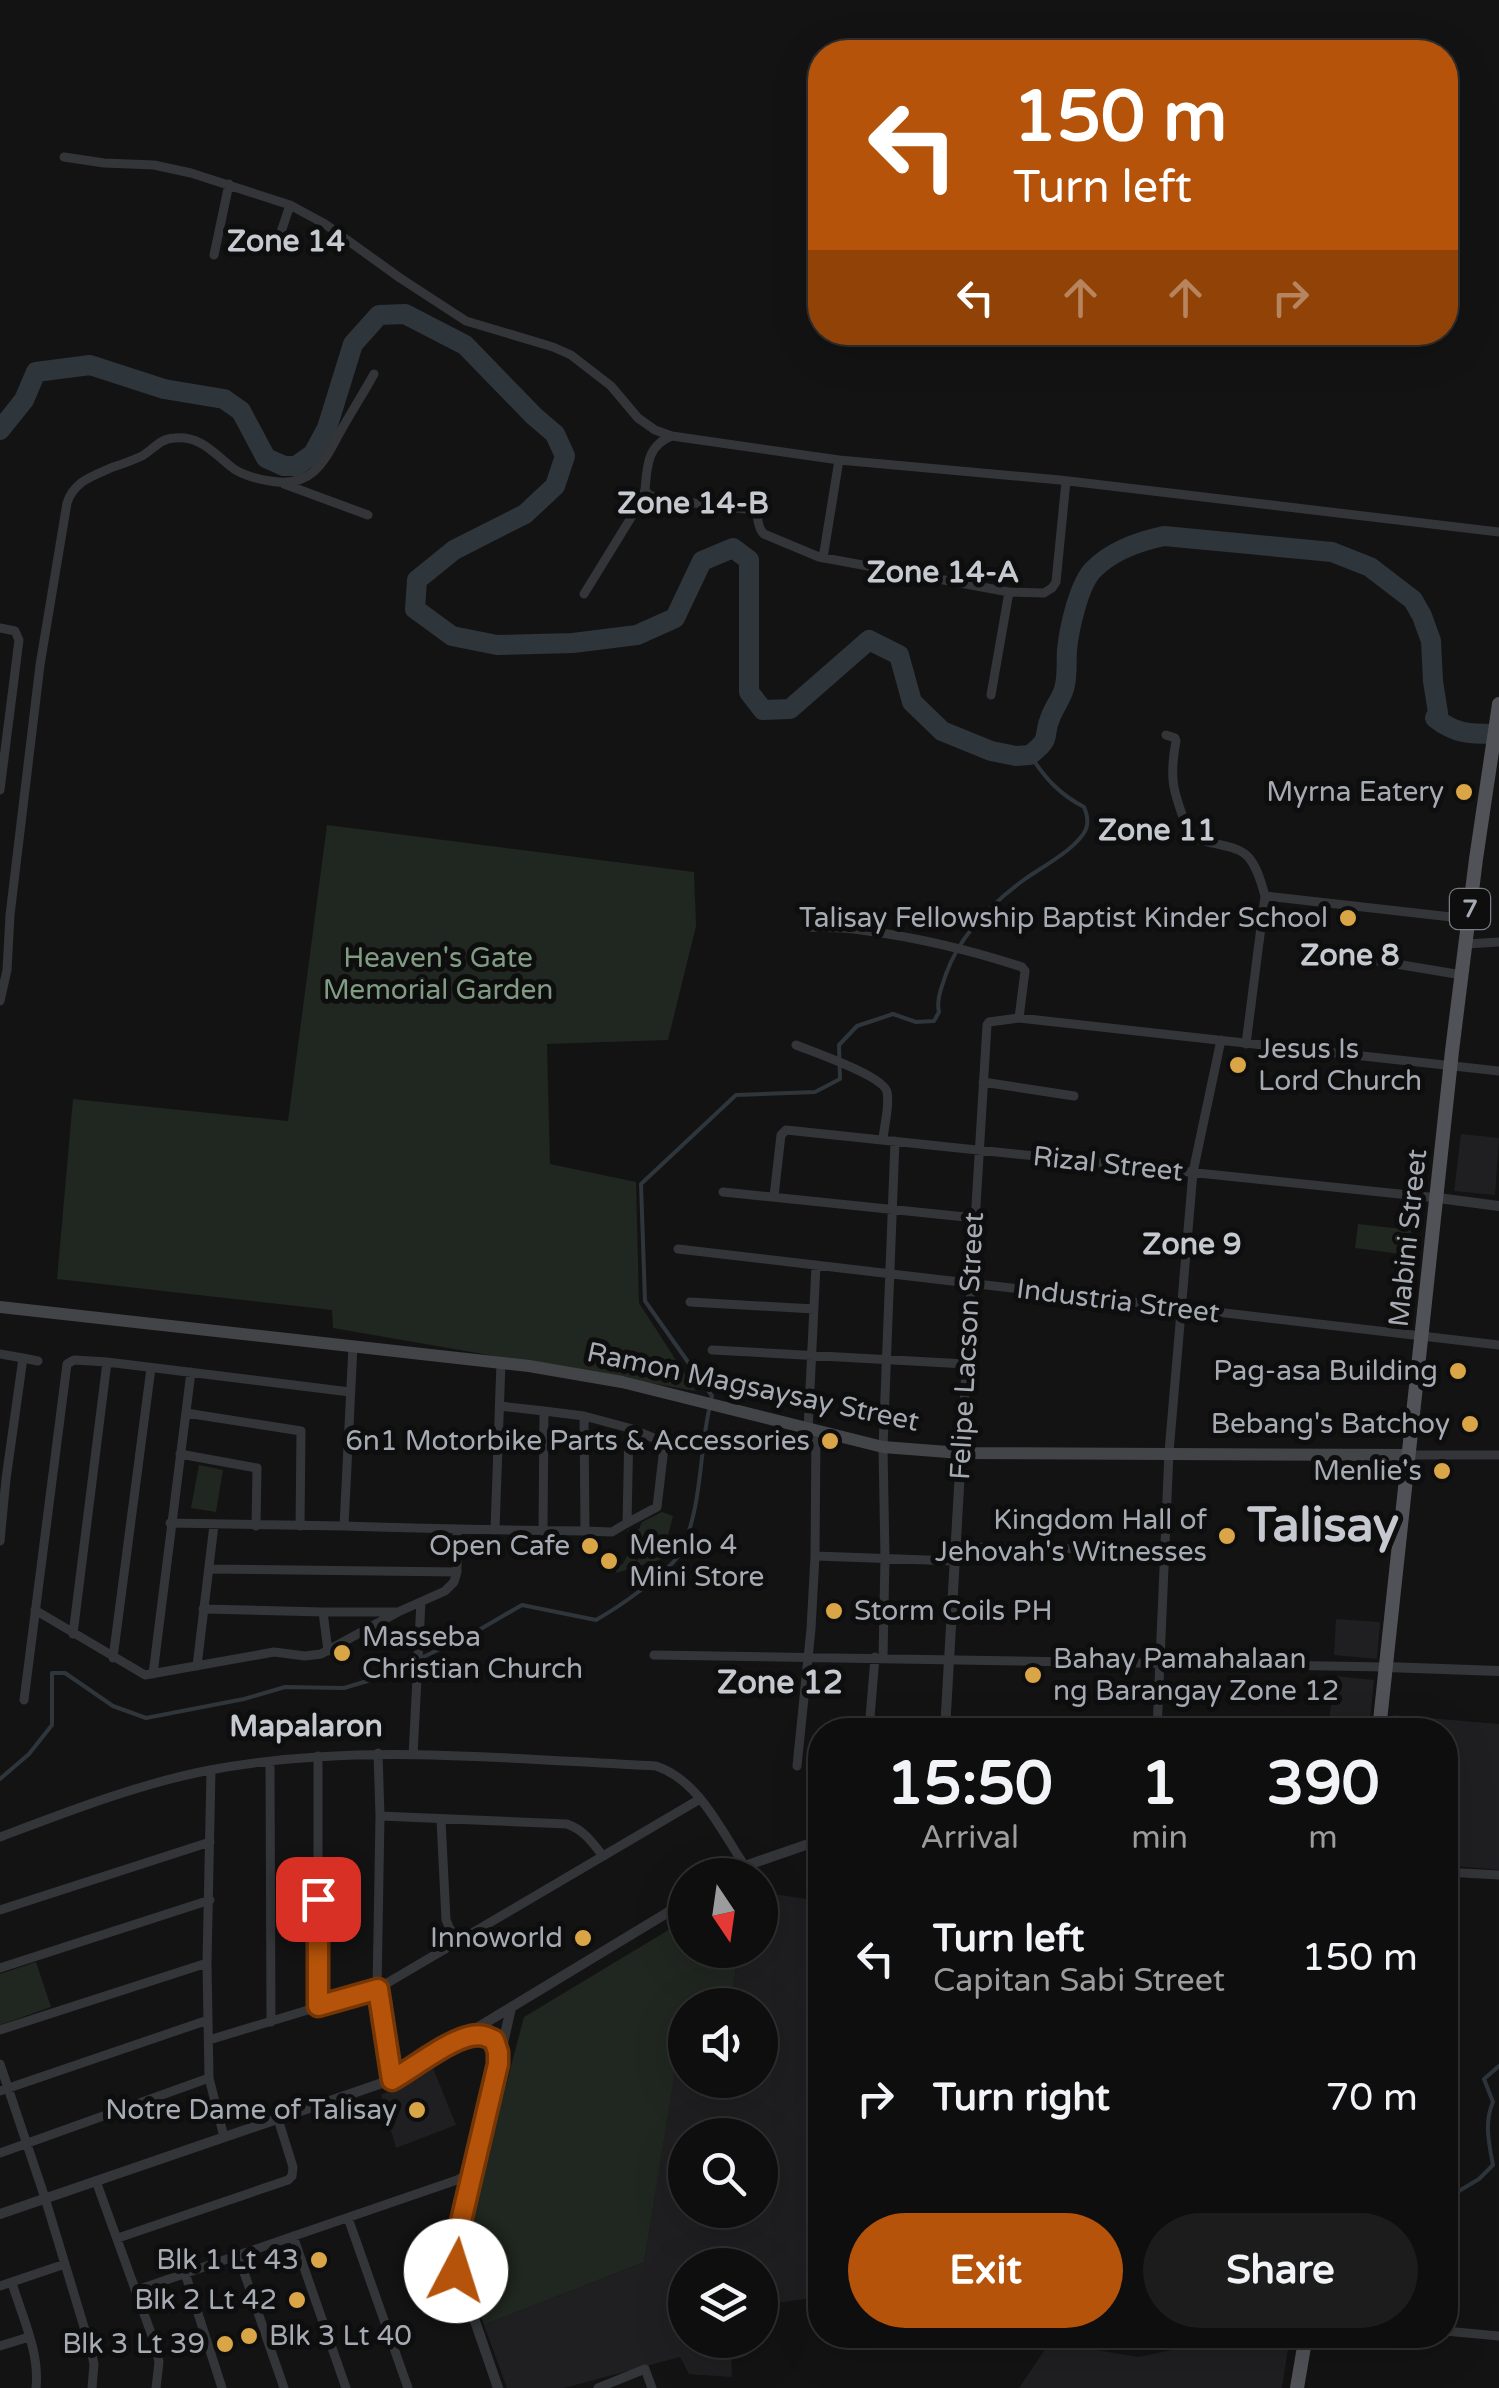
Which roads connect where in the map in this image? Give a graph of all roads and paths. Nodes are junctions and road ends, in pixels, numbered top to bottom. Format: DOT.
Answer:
graph roads {
  1 [pos="64,157"];
  2 [pos="229,184"];
  3 [pos="290,206"];
  4 [pos="275,250"];
  5 [pos="214,255"];
  6 [pos="374,374"];
  7 [pos="672,436"];
  8 [pos="839,460"];
  9 [pos="1066,481"];
  10 [pos="282,483"];
  11 [pos="645,490"];
  12 [pos="368,515"];
  13 [pos="1499,532"];
  14 [pos="823,558"];
  15 [pos="1009,592"];
  16 [pos="584,594"];
  17 [pos="0,628"];
  18 [pos="0,689"];
  19 [pos="14,691"];
  20 [pos="991,695"];
  21 [pos="1499,704"];
  22 [pos="1498,714"];
  23 [pos="1166,735"];
  24 [pos="0,790"];
  25 [pos="1265,896"];
  26 [pos="1469,919"];
  27 [pos="806,927"];
  28 [pos="1499,942"];
  29 [pos="1466,944"];
  30 [pos="1342,956"];
  31 [pos="1462,975"];
  32 [pos="0,1001"];
  33 [pos="1020,1018"];
  34 [pos="1221,1040"];
  35 [pos="796,1044"];
  36 [pos="1246,1044"];
  37 [pos="1451,1068"];
  38 [pos="1499,1071"];
  39 [pos="983,1082"];
  40 [pos="1074,1096"];
  41 [pos="883,1140"];
  42 [pos="895,1141"];
  43 [pos="979,1150"];
  44 [pos="1192,1172"];
  45 [pos="723,1192"];
  46 [pos="774,1196"];
  47 [pos="1438,1198"];
  48 [pos="1499,1206"];
  49 [pos="892,1208"];
  50 [pos="975,1218"];
  51 [pos="678,1249"];
  52 [pos="816,1265"];
  53 [pos="890,1274"];
  54 [pos="971,1284"];
  55 [pos="690,1302"];
  56 [pos="0,1307"];
  57 [pos="814,1308"];
  58 [pos="1181,1308"];
  59 [pos="1422,1336"];
  60 [pos="1499,1345"];
  61 [pos="353,1346"];
  62 [pos="712,1350"];
  63 [pos="0,1354"];
  64 [pos="812,1356"];
  65 [pos="23,1358"];
  66 [pos="886,1360"];
  67 [pos="38,1361"];
  68 [pos="107,1362"];
  69 [pos="501,1362"];
  70 [pos="966,1364"];
  71 [pos="151,1368"];
  72 [pos="191,1372"];
  73 [pos="350,1392"];
  74 [pos="500,1406"];
  75 [pos="544,1411"];
  76 [pos="186,1413"];
  77 [pos="584,1416"];
  78 [pos="629,1428"];
  79 [pos="812,1431"];
  80 [pos="883,1447"];
  81 [pos="1169,1452"];
  82 [pos="961,1453"];
  83 [pos="180,1454"];
  84 [pos="1409,1454"];
  85 [pos="1499,1455"];
  86 [pos="3,1478"];
  87 [pos="1,1515"];
  88 [pos="170,1523"];
  89 [pos="627,1523"];
  90 [pos="214,1525"];
  91 [pos="256,1526"];
  92 [pos="300,1526"];
  93 [pos="344,1526"];
  94 [pos="456,1530"];
  95 [pos="495,1530"];
  96 [pos="543,1531"];
  97 [pos="585,1531"];
  98 [pos="0,1541"];
  99 [pos="955,1546"];
  100 [pos="1165,1550"];
  101 [pos="815,1556"];
  102 [pos="885,1557"];
  103 [pos="955,1561"];
  104 [pos="209,1569"];
  105 [pos="457,1572"];
  106 [pos="421,1602"];
  107 [pos="203,1609"];
  108 [pos="34,1610"];
  109 [pos="323,1612"];
  110 [pos="398,1612"];
  111 [pos="73,1634"];
  112 [pos="328,1651"];
  113 [pos="654,1655"];
  114 [pos="113,1658"];
  115 [pos="808,1658"];
  116 [pos="879,1658"];
  117 [pos="948,1660"];
  118 [pos="1160,1663"];
  119 [pos="197,1666"];
  120 [pos="1386,1666"];
  121 [pos="1499,1671"];
  122 [pos="153,1674"];
  123 [pos="24,1700"];
  124 [pos="872,1718"];
  125 [pos="945,1718"];
  126 [pos="1158,1718"];
  127 [pos="1380,1718"];
  128 [pos="378,1754"];
  129 [pos="413,1755"];
  130 [pos="318,1756"];
  131 [pos="270,1762"];
  132 [pos="797,1766"];
  133 [pos="212,1770"];
  134 [pos="700,1798"];
  135 [pos="380,1816"];
  136 [pos="441,1820"];
  137 [pos="0,1837"];
  138 [pos="210,1842"];
  139 [pos="808,1844"];
  140 [pos="603,1856"];
  141 [pos="739,1858"];
  142 [pos="767,1858"];
  143 [pos="1458,1873"];
  144 [pos="1499,1875"];
  145 [pos="210,1900"];
  146 [pos="0,1910"];
  147 [pos="668,1912"];
  148 [pos="461,1941"];
  149 [pos="207,1963"];
  150 [pos="0,1968"];
  151 [pos="378,1989"];
  152 [pos="318,2006"];
  153 [pos="511,2008"];
  154 [pos="208,2020"];
  155 [pos="271,2022"];
  156 [pos="0,2030"];
  157 [pos="460,2039"];
  158 [pos="209,2040"];
  159 [pos="0,2064"];
  160 [pos="498,2064"];
  161 [pos="210,2078"];
  162 [pos="392,2080"];
  163 [pos="4,2090"];
  164 [pos="278,2119"];
  165 [pos="224,2137"];
  166 [pos="28,2144"];
  167 [pos="0,2153"];
  168 [pos="472,2172"];
  169 [pos="96,2181"];
  170 [pos="45,2198"];
  171 [pos="0,2214"];
  172 [pos="348,2218"];
  173 [pos="293,2236"];
  174 [pos="118,2238"];
  175 [pos="238,2255"];
  176 [pos="65,2264"];
  177 [pos="185,2273"];
  178 [pos="12,2283"];
  179 [pos="0,2286"];
  180 [pos="137,2290"];
  181 [pos="1458,2332"];
  182 [pos="1499,2336"];
  183 [pos="29,2337"];
  184 [pos="0,2346"];
  185 [pos="1304,2348"];
  186 [pos="36,2388"];
  187 [pos="92,2388"];
  188 [pos="156,2388"];
  189 [pos="222,2388"];
  190 [pos="284,2388"];
  191 [pos="346,2388"];
  192 [pos="408,2388"];
  193 [pos="498,2388"];
  194 [pos="598,2388"];
  195 [pos="652,2388"];
  196 [pos="1297,2388"];
  1 -- 2 [label="street"];
  2 -- 3 [label="street"];
  2 -- 5 [label="street"];
  3 -- 4 [label="street"];
  3 -- 7 [label="street"];
  6 -- 10 [label="street"];
  7 -- 8 [label="street"];
  7 -- 11 [label="street"];
  8 -- 9 [label="street"];
  8 -- 14 [label="street"];
  9 -- 13 [label="street"];
  9 -- 15 [label="street"];
  10 -- 12 [label="street"];
  10 -- 32 [label="street"];
  11 -- 14 [label="street"];
  11 -- 16 [label="street"];
  14 -- 15 [label="street"];
  15 -- 20 [label="street"];
  17 -- 19 [label="street"];
  18 -- 19 [label="street"];
  19 -- 24 [label="street"];
  21 -- 22 [label="main road, 7"];
  22 -- 26 [label="main road, Mabini Street / 7"];
  23 -- 25 [label="street"];
  25 -- 26 [label="street"];
  25 -- 36 [label="street"];
  26 -- 29 [label="main road, Mabini Street / 7"];
  27 -- 33 [label="street"];
  28 -- 29 [label="street"];
  29 -- 31 [label="main road, Mabini Street / 7"];
  30 -- 31 [label="street"];
  31 -- 37 [label="main road, Mabini Street / 7"];
  33 -- 34 [label="street"];
  33 -- 39 [label="street, Felipe Lacson Street"];
  34 -- 36 [label="street"];
  34 -- 44 [label="street"];
  35 -- 41 [label="street"];
  36 -- 37 [label="street"];
  37 -- 38 [label="street"];
  37 -- 47 [label="main road, Mabini Street / 7"];
  39 -- 40 [label="street"];
  39 -- 43 [label="street, Felipe Lacson Street"];
  41 -- 42 [label="street, Rizal Street"];
  41 -- 46 [label="street, Rizal Street"];
  42 -- 43 [label="street, Rizal Street"];
  42 -- 49 [label="street"];
  43 -- 44 [label="street, Rizal Street"];
  43 -- 50 [label="street, Felipe Lacson Street"];
  44 -- 47 [label="street, Rizal Street"];
  44 -- 58 [label="street"];
  45 -- 46 [label="street"];
  46 -- 49 [label="street"];
  47 -- 48 [label="street, Rizal Street"];
  47 -- 59 [label="main road, Mabini Street / 7"];
  49 -- 50 [label="street"];
  49 -- 53 [label="street"];
  50 -- 54 [label="street, Felipe Lacson Street"];
  51 -- 52 [label="street, Industria Street"];
  52 -- 53 [label="street, Industria Street"];
  52 -- 57 [label="street"];
  53 -- 54 [label="street, Industria Street"];
  53 -- 66 [label="street"];
  54 -- 58 [label="street, Industria Street"];
  54 -- 70 [label="street, Felipe Lacson Street"];
  55 -- 57 [label="street"];
  56 -- 61 [label="main road, Ramon Magsaysay Street"];
  57 -- 64 [label="street"];
  58 -- 59 [label="street, Industria Street"];
  58 -- 81 [label="street"];
  59 -- 60 [label="street, Industria Street"];
  59 -- 84 [label="main road, Mabini Street / 7"];
  61 -- 69 [label="main road, Ramon Magsaysay Street"];
  61 -- 73 [label="street"];
  62 -- 64 [label="street"];
  63 -- 65 [label="street"];
  64 -- 66 [label="street"];
  64 -- 79 [label="street"];
  65 -- 67 [label="street"];
  65 -- 86 [label="street"];
  66 -- 70 [label="street"];
  66 -- 80 [label="street"];
  68 -- 71 [label="street"];
  68 -- 108 [label="street"];
  68 -- 111 [label="street"];
  69 -- 74 [label="street"];
  69 -- 79 [label="main road, Ramon Magsaysay Street"];
  70 -- 82 [label="street, Felipe Lacson Street"];
  71 -- 72 [label="street"];
  71 -- 114 [label="street"];
  72 -- 73 [label="street"];
  72 -- 76 [label="street"];
  73 -- 93 [label="street"];
  74 -- 75 [label="street"];
  74 -- 95 [label="street"];
  75 -- 77 [label="street"];
  75 -- 96 [label="street"];
  76 -- 83 [label="street"];
  76 -- 92 [label="street"];
  77 -- 78 [label="street"];
  77 -- 97 [label="street"];
  78 -- 89 [label="street"];
  78 -- 89 [label="street"];
  79 -- 80 [label="main road, Ramon Magsaysay Street"];
  79 -- 101 [label="street"];
  80 -- 82 [label="main road, Ramon Magsaysay Street"];
  80 -- 102 [label="street"];
  81 -- 82 [label="main road, Ramon Magsaysay Street"];
  81 -- 84 [label="main road, Ramon Magsaysay Street"];
  81 -- 100 [label="street"];
  82 -- 99 [label="street, Felipe Lacson Street"];
  83 -- 88 [label="street"];
  83 -- 91 [label="street"];
  84 -- 85 [label="street, Ramon Magsaysay Street"];
  84 -- 120 [label="main road, Mabini Street / 7"];
  86 -- 87 [label="street"];
  87 -- 98 [label="street"];
  88 -- 90 [label="street"];
  88 -- 122 [label="street"];
  89 -- 97 [label="street"];
  90 -- 91 [label="street"];
  90 -- 104 [label="street"];
  91 -- 92 [label="street"];
  92 -- 93 [label="street"];
  93 -- 94 [label="street"];
  94 -- 95 [label="street"];
  94 -- 105 [label="street"];
  95 -- 96 [label="street"];
  96 -- 97 [label="street"];
  99 -- 100 [label="street"];
  99 -- 103 [label="street, Felipe Lacson Street"];
  100 -- 118 [label="street"];
  101 -- 102 [label="street"];
  101 -- 115 [label="street"];
  102 -- 103 [label="street"];
  102 -- 116 [label="street"];
  103 -- 117 [label="street, Felipe Lacson Street"];
  104 -- 105 [label="street"];
  104 -- 107 [label="street"];
  105 -- 106 [label="street"];
  106 -- 110 [label="street"];
  106 -- 129 [label="street"];
  107 -- 109 [label="street"];
  107 -- 119 [label="street"];
  108 -- 111 [label="street"];
  108 -- 123 [label="street"];
  109 -- 110 [label="street"];
  109 -- 112 [label="street"];
  110 -- 112 [label="street"];
  111 -- 114 [label="street"];
  112 -- 119 [label="street"];
  113 -- 115 [label="street"];
  114 -- 122 [label="street"];
  115 -- 116 [label="street"];
  115 -- 132 [label="street"];
  116 -- 117 [label="street"];
  116 -- 124 [label="street"];
  117 -- 118 [label="street"];
  117 -- 125 [label="street, Felipe Lacson Street"];
  118 -- 120 [label="street"];
  118 -- 126 [label="street"];
  119 -- 122 [label="street"];
  120 -- 121 [label="street"];
  120 -- 127 [label="main road, Mabini Street / 7"];
  128 -- 129 [label="street"];
  128 -- 130 [label="street"];
  128 -- 135 [label="street"];
  129 -- 134 [label="street"];
  130 -- 131 [label="street"];
  130 -- 152 [label="street"];
  131 -- 133 [label="street"];
  131 -- 155 [label="street"];
  133 -- 137 [label="street"];
  133 -- 138 [label="street"];
  134 -- 140 [label="street"];
  134 -- 141 [label="street"];
  135 -- 136 [label="street"];
  135 -- 151 [label="street"];
  136 -- 140 [label="street"];
  136 -- 148 [label="street"];
  138 -- 145 [label="street"];
  138 -- 146 [label="street"];
  139 -- 142 [label="street"];
  140 -- 148 [label="street"];
  143 -- 144 [label="street"];
  145 -- 149 [label="street"];
  145 -- 150 [label="street"];
  147 -- 153 [label="street"];
  148 -- 151 [label="street"];
  149 -- 154 [label="street"];
  149 -- 156 [label="street"];
  151 -- 152 [label="street"];
  151 -- 162 [label="street"];
  152 -- 155 [label="street"];
  153 -- 157 [label="street"];
  153 -- 160 [label="street"];
  154 -- 158 [label="street"];
  154 -- 163 [label="street"];
  155 -- 158 [label="street"];
  157 -- 160 [label="street"];
  157 -- 162 [label="street"];
  158 -- 161 [label="street"];
  159 -- 163 [label="street"];
  160 -- 168 [label="street"];
  161 -- 165 [label="street"];
  161 -- 166 [label="street"];
  162 -- 164 [label="street"];
  163 -- 166 [label="street"];
  164 -- 165 [label="street"];
  164 -- 174 [label="street"];
  165 -- 169 [label="street"];
  166 -- 167 [label="street"];
  166 -- 170 [label="street"];
  168 -- 172 [label="street"];
  168 -- 193 [label="street"];
  169 -- 170 [label="street"];
  169 -- 174 [label="street"];
  170 -- 171 [label="street"];
  170 -- 176 [label="street"];
  172 -- 173 [label="street"];
  172 -- 192 [label="street"];
  173 -- 175 [label="street"];
  173 -- 191 [label="street"];
  174 -- 180 [label="street"];
  175 -- 177 [label="street"];
  175 -- 190 [label="street"];
  176 -- 178 [label="street"];
  176 -- 187 [label="street"];
  177 -- 180 [label="street"];
  177 -- 189 [label="street"];
  178 -- 179 [label="street"];
  178 -- 183 [label="street"];
  180 -- 188 [label="street"];
  181 -- 182 [label="street"];
  183 -- 184 [label="street"];
  183 -- 186 [label="street"];
  185 -- 196 [label="main road"];
  194 -- 195 [label="street"];
}
